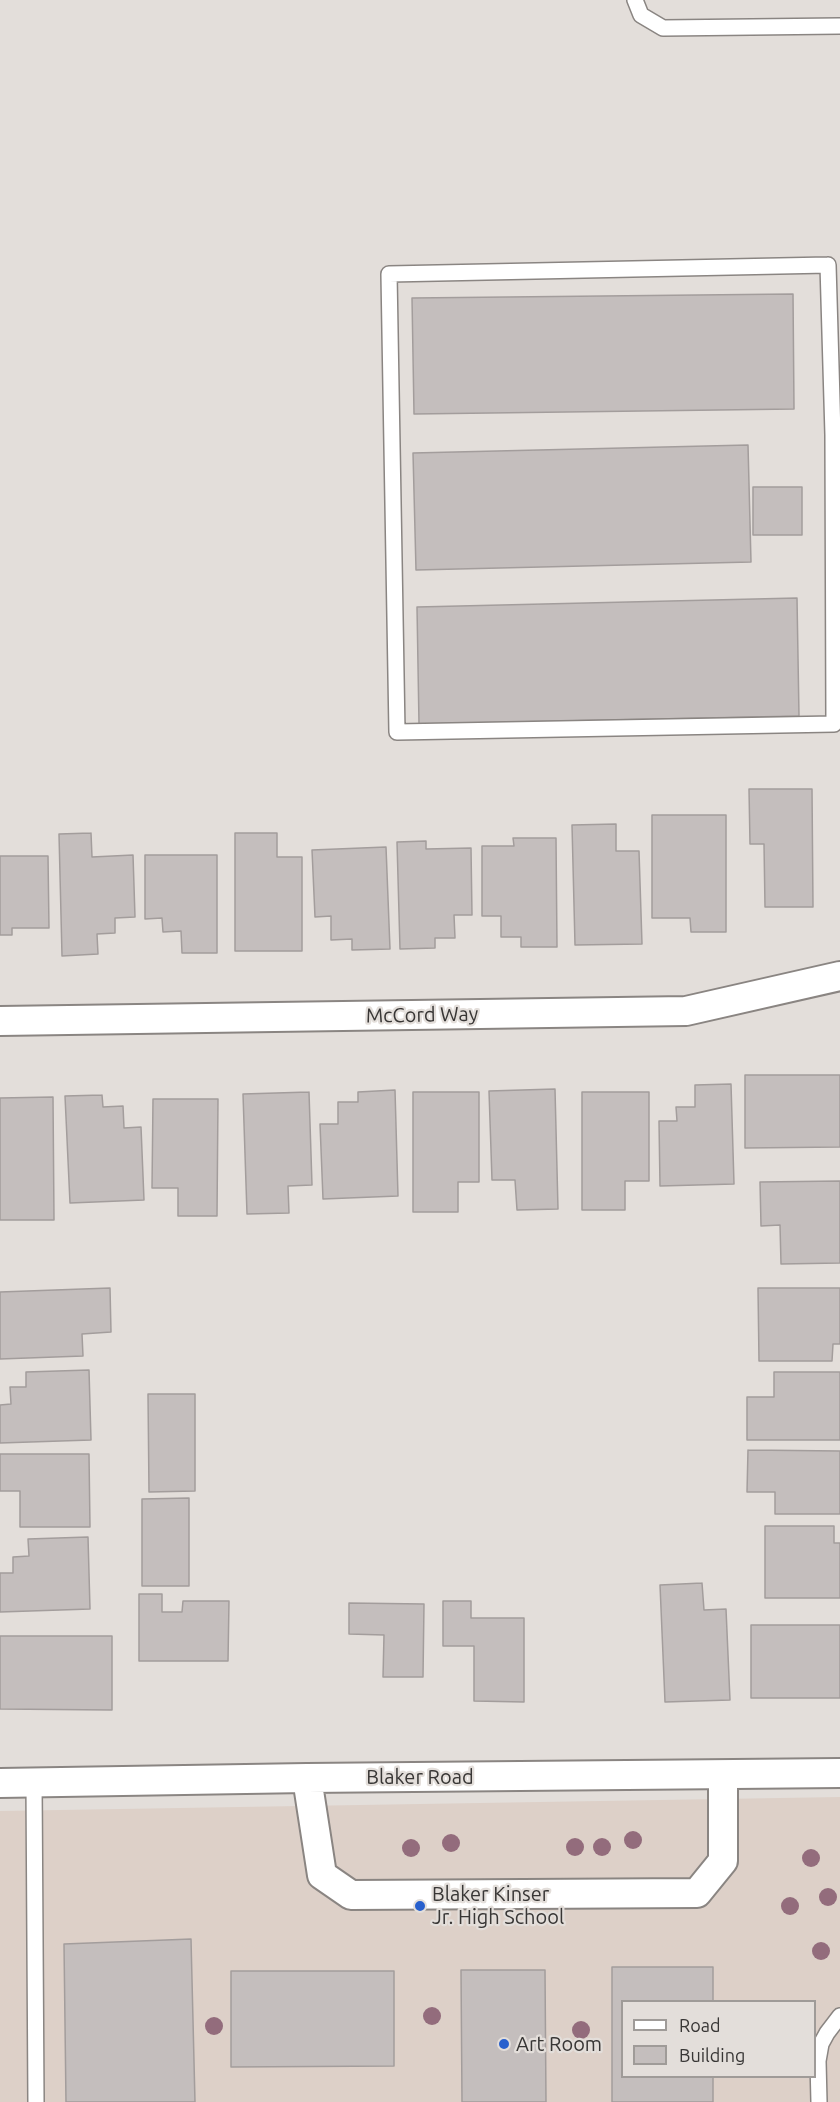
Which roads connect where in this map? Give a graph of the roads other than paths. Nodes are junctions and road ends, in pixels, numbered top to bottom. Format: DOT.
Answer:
graph roads {
  1 [pos="635,0"];
  2 [pos="840,26"];
  3 [pos="836,402"];
  4 [pos="836,435"];
  5 [pos="840,976"];
  6 [pos="0,1022"];
  7 [pos="840,1773"];
  8 [pos="723,1775"];
  9 [pos="307,1778"];
  10 [pos="34,1782"];
  11 [pos="0,1783"];
  12 [pos="840,2016"];
  13 [pos="36,2102"];
  14 [pos="819,2102"];
  1 -- 2 [label="lane"];
  3 -- 4 [label="lane"];
  3 -- 4 [label="lane"];
  5 -- 6 [label="street, McCord Way"];
  7 -- 8 [label="street, Blaker Road"];
  8 -- 9 [label="street, Blaker Road"];
  8 -- 9 [label="street"];
  9 -- 10 [label="street, Blaker Road"];
  10 -- 11 [label="street, Blaker Road"];
  10 -- 13 [label="lane"];
  12 -- 14 [label="lane"];
}
